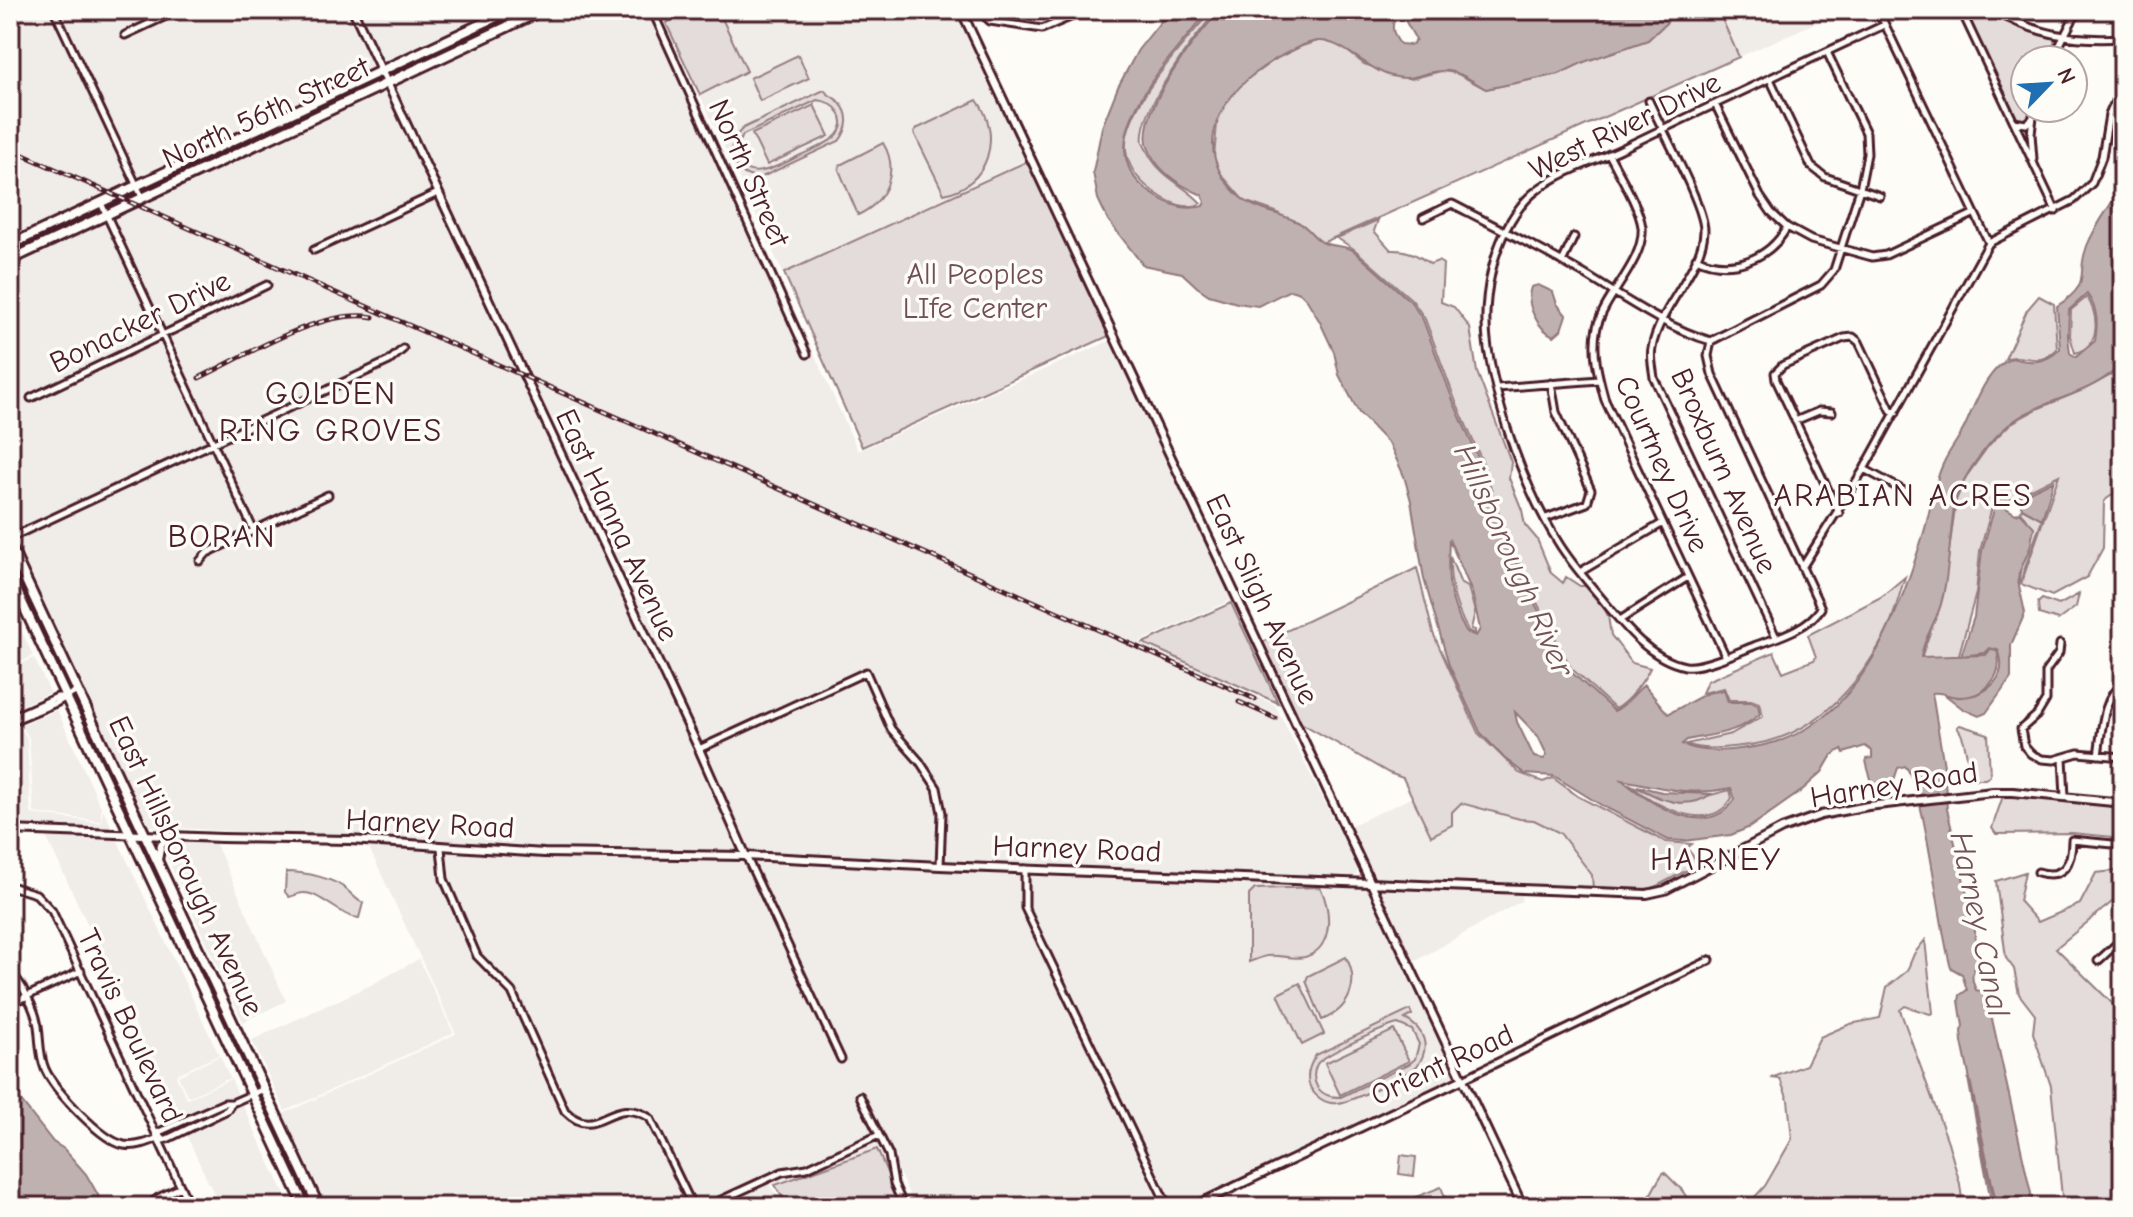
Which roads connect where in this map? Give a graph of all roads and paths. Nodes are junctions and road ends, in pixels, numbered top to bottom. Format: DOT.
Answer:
graph roads {
  1 [pos="54,10"];
  2 [pos="179,10"];
  3 [pos="353,10"];
  4 [pos="511,10"];
  5 [pos="543,10"];
  6 [pos="652,10"];
  7 [pos="961,10"];
  8 [pos="978,10"];
  9 [pos="1066,10"];
  10 [pos="1087,10"];
  11 [pos="1878,10"];
  12 [pos="1961,10"];
  13 [pos="1993,10"];
  14 [pos="2068,10"];
  15 [pos="2082,10"];
  16 [pos="1070,18"];
  17 [pos="2073,19"];
  18 [pos="1884,25"];
  19 [pos="475,27"];
  20 [pos="125,35"];
  21 [pos="2062,38"];
  22 [pos="2123,38"];
  23 [pos="480,39"];
  24 [pos="2059,44"];
  25 [pos="1827,52"];
  26 [pos="382,71"];
  27 [pos="1770,79"];
  28 [pos="387,83"];
  29 [pos="2123,84"];
  30 [pos="1649,101"];
  31 [pos="1715,104"];
  32 [pos="2009,112"];
  33 [pos="2014,124"];
  34 [pos="2032,124"];
  35 [pos="260,128"];
  36 [pos="1661,129"];
  37 [pos="265,140"];
  38 [pos="1609,154"];
  39 [pos="2034,164"];
  40 [pos="137,186"];
  41 [pos="1860,189"];
  42 [pos="438,193"];
  43 [pos="1880,196"];
  44 [pos="142,197"];
  45 [pos="101,203"];
  46 [pos="2056,211"];
  47 [pos="106,214"];
  48 [pos="1973,214"];
  49 [pos="1423,218"];
  50 [pos="1787,227"];
  51 [pos="1506,232"];
  52 [pos="1574,237"];
  53 [pos="1989,243"];
  54 [pos="10,245"];
  55 [pos="1841,248"];
  56 [pos="314,250"];
  57 [pos="1696,258"];
  58 [pos="10,260"];
  59 [pos="1562,262"];
  60 [pos="267,285"];
  61 [pos="1614,292"];
  62 [pos="1662,319"];
  63 [pos="162,334"];
  64 [pos="1711,341"];
  65 [pos="403,349"];
  66 [pos="807,354"];
  67 [pos="1599,380"];
  68 [pos="1551,383"];
  69 [pos="1497,388"];
  70 [pos="31,398"];
  71 [pos="1832,412"];
  72 [pos="1896,413"];
  73 [pos="1795,421"];
  74 [pos="212,442"];
  75 [pos="1864,469"];
  76 [pos="1906,492"];
  77 [pos="328,495"];
  78 [pos="1839,513"];
  79 [pos="1546,518"];
  80 [pos="1663,523"];
  81 [pos="254,531"];
  82 [pos="10,538"];
  83 [pos="10,546"];
  84 [pos="200,561"];
  85 [pos="1803,566"];
  86 [pos="1580,572"];
  87 [pos="10,577"];
  88 [pos="1688,577"];
  89 [pos="1620,620"];
  90 [pos="1776,637"];
  91 [pos="2060,644"];
  92 [pos="1726,657"];
  93 [pos="2123,683"];
  94 [pos="77,690"];
  95 [pos="64,697"];
  96 [pos="10,715"];
  97 [pos="10,722"];
  98 [pos="699,749"];
  99 [pos="2098,755"];
  100 [pos="2123,757"];
  101 [pos="2063,758"];
  102 [pos="2065,797"];
  103 [pos="2123,803"];
  104 [pos="10,830"];
  105 [pos="131,835"];
  106 [pos="146,835"];
  107 [pos="170,835"];
  108 [pos="2123,845"];
  109 [pos="441,848"];
  110 [pos="746,856"];
  111 [pos="158,860"];
  112 [pos="940,866"];
  113 [pos="1025,869"];
  114 [pos="2038,872"];
  115 [pos="1370,882"];
  116 [pos="10,886"];
  117 [pos="2123,938"];
  118 [pos="1710,960"];
  119 [pos="2098,961"];
  120 [pos="10,971"];
  121 [pos="81,971"];
  122 [pos="26,996"];
  123 [pos="10,1004"];
  124 [pos="841,1059"];
  125 [pos="1463,1079"];
  126 [pos="264,1089"];
  127 [pos="252,1094"];
  128 [pos="860,1096"];
  129 [pos="879,1135"];
  130 [pos="159,1137"];
  131 [pos="181,1187"];
  132 [pos="1210,1198"];
  133 [pos="147,1207"];
  134 [pos="190,1207"];
  135 [pos="305,1207"];
  136 [pos="319,1207"];
  137 [pos="693,1207"];
  138 [pos="706,1207"];
  139 [pos="904,1207"];
  140 [pos="1168,1207"];
  141 [pos="1192,1207"];
  142 [pos="1214,1207"];
  143 [pos="1523,1207"];
  1 -- 40 [label="street"];
  2 -- 20 [label="street"];
  3 -- 26 [label="street, East Hanna Avenue"];
  4 -- 19 [label="main road, North 56th Street"];
  5 -- 23 [label="main road, North 56th Street"];
  6 -- 66 [label="street, North Street"];
  7 -- 115 [label="street, East Sligh Avenue"];
  8 -- 16 [label="street"];
  9 -- 16 [label="street"];
  10 -- 16 [label="street"];
  11 -- 18 [label="street"];
  12 -- 32 [label="street"];
  13 -- 21 [label="street"];
  14 -- 17 [label="street"];
  15 -- 17 [label="street"];
  17 -- 21 [label="street"];
  18 -- 25 [label="street, West River Drive"];
  18 -- 48 [label="street"];
  19 -- 23 [label="main road"];
  19 -- 26 [label="main road, North 56th Street"];
  21 -- 22 [label="street"];
  21 -- 24 [label="street"];
  23 -- 28 [label="main road, North 56th Street"];
  25 -- 27 [label="street, West River Drive"];
  25 -- 41 [label="street"];
  26 -- 28 [label="street, East Hanna Avenue"];
  26 -- 35 [label="main road, North 56th Street"];
  27 -- 31 [label="street, West River Drive"];
  27 -- 41 [label="street"];
  28 -- 37 [label="main road, North 56th Street"];
  28 -- 42 [label="street, East Hanna Avenue"];
  29 -- 46 [label="street"];
  30 -- 36 [label="street, Broxburn Avenue"];
  31 -- 36 [label="street, West River Drive"];
  31 -- 50 [label="street"];
  33 -- 39 [label="street"];
  34 -- 39 [label="street"];
  35 -- 37 [label="main road"];
  35 -- 40 [label="main road, North 56th Street"];
  36 -- 38 [label="street, West River Drive"];
  36 -- 57 [label="street, Broxburn Avenue"];
  37 -- 44 [label="main road, North 56th Street"];
  38 -- 51 [label="street, West River Drive"];
  38 -- 61 [label="street, Courtney Drive"];
  39 -- 46 [label="street"];
  40 -- 44 [label="street"];
  40 -- 45 [label="main road, North 56th Street"];
  41 -- 43 [label="street"];
  41 -- 55 [label="street"];
  42 -- 56 [label="street"];
  42 -- 98 [label="street, East Hanna Avenue"];
  44 -- 47 [label="main road, North 56th Street"];
  45 -- 47 [label="street"];
  45 -- 54 [label="main road, North 56th Street"];
  46 -- 53 [label="street"];
  47 -- 58 [label="main road, North 56th Street"];
  47 -- 63 [label="street"];
  48 -- 53 [label="street"];
  48 -- 55 [label="street"];
  49 -- 51 [label="street"];
  50 -- 55 [label="street"];
  50 -- 57 [label="street"];
  51 -- 59 [label="street"];
  51 -- 69 [label="street, West River Drive"];
  52 -- 59 [label="street"];
  53 -- 72 [label="street"];
  55 -- 64 [label="street"];
  57 -- 62 [label="street, Broxburn Avenue"];
  59 -- 61 [label="street"];
  60 -- 63 [label="street, Bonacker Drive"];
  61 -- 62 [label="street"];
  61 -- 67 [label="street, Courtney Drive"];
  62 -- 64 [label="street"];
  62 -- 90 [label="street, Broxburn Avenue"];
  63 -- 70 [label="street, Bonacker Drive"];
  63 -- 74 [label="street"];
  64 -- 85 [label="street"];
  65 -- 74 [label="street"];
  67 -- 68 [label="street"];
  67 -- 80 [label="street, Courtney Drive"];
  68 -- 69 [label="street"];
  68 -- 79 [label="street"];
  69 -- 79 [label="street, West River Drive"];
  71 -- 73 [label="street"];
  72 -- 73 [label="street"];
  72 -- 75 [label="street"];
  73 -- 78 [label="street"];
  74 -- 81 [label="street"];
  74 -- 82 [label="street"];
  75 -- 76 [label="street"];
  75 -- 78 [label="street"];
  77 -- 81 [label="street"];
  78 -- 85 [label="street"];
  79 -- 86 [label="street, West River Drive"];
  80 -- 86 [label="street"];
  80 -- 88 [label="street, Courtney Drive"];
  81 -- 84 [label="street"];
  83 -- 94 [label="main road, East Hillsborough Avenue"];
  85 -- 90 [label="street, West River Drive"];
  86 -- 89 [label="street, West River Drive"];
  87 -- 95 [label="main road, East Hillsborough Avenue"];
  88 -- 89 [label="street"];
  88 -- 92 [label="street, Courtney Drive"];
  89 -- 92 [label="street, West River Drive"];
  90 -- 92 [label="street, West River Drive"];
  91 -- 101 [label="street"];
  93 -- 99 [label="street"];
  94 -- 95 [label="street"];
  94 -- 106 [label="main road, East Hillsborough Avenue"];
  95 -- 96 [label="street"];
  95 -- 97 [label="street"];
  95 -- 105 [label="main road, East Hillsborough Avenue"];
  98 -- 110 [label="street, East Hanna Avenue"];
  98 -- 112 [label="street"];
  99 -- 100 [label="street"];
  99 -- 101 [label="street"];
  101 -- 102 [label="street"];
  102 -- 103 [label="street, Harney Road"];
  102 -- 115 [label="street, Harney Road"];
  104 -- 105 [label="street, Harney Road"];
  105 -- 106 [label="street, Harney Road"];
  105 -- 127 [label="main road, East Hillsborough Avenue"];
  106 -- 107 [label="street, Harney Road"];
  106 -- 111 [label="main road, East Hillsborough Avenue"];
  107 -- 109 [label="street, Harney Road"];
  107 -- 111 [label="street"];
  108 -- 114 [label="street"];
  109 -- 110 [label="street, Harney Road"];
  109 -- 137 [label="street"];
  110 -- 112 [label="street, Harney Road"];
  110 -- 124 [label="street, East Hanna Avenue"];
  111 -- 126 [label="main road, East Hillsborough Avenue"];
  112 -- 113 [label="street, Harney Road"];
  113 -- 115 [label="street, Harney Road"];
  113 -- 140 [label="street"];
  115 -- 125 [label="street, East Sligh Avenue"];
  116 -- 121 [label="street, Travis Boulevard"];
  117 -- 119 [label="street"];
  118 -- 125 [label="street, Orient Road"];
  120 -- 122 [label="street"];
  121 -- 122 [label="street"];
  121 -- 130 [label="street, Travis Boulevard"];
  122 -- 123 [label="street"];
  122 -- 130 [label="street"];
  125 -- 132 [label="street, Orient Road"];
  125 -- 143 [label="street, East Sligh Avenue"];
  126 -- 127 [label="street"];
  126 -- 136 [label="main road, East Hillsborough Avenue"];
  127 -- 130 [label="street"];
  127 -- 135 [label="main road, East Hillsborough Avenue"];
  128 -- 129 [label="street"];
  129 -- 138 [label="street"];
  129 -- 139 [label="street"];
  130 -- 131 [label="street, Travis Boulevard"];
  131 -- 133 [label="street"];
  131 -- 134 [label="street, Travis Boulevard"];
  132 -- 141 [label="street, Orient Road"];
  132 -- 142 [label="street"];
}
